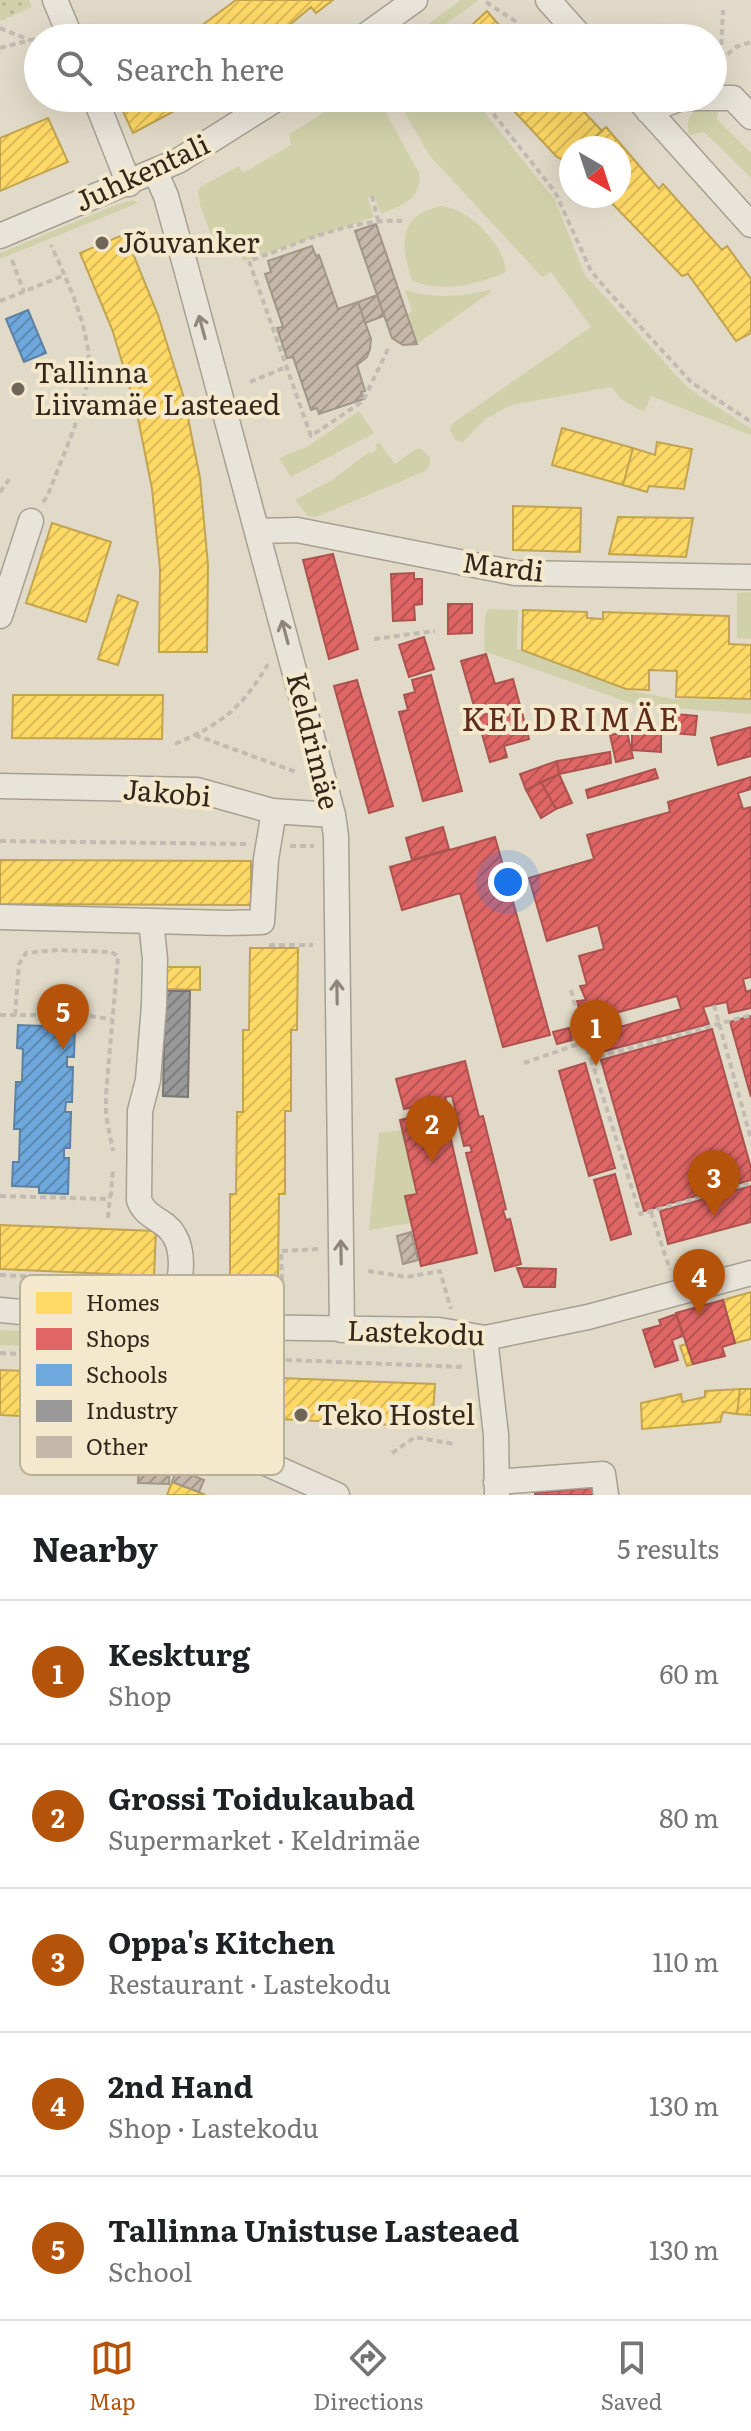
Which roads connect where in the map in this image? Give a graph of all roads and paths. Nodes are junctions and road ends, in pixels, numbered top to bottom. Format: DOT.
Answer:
graph roads {
  1 [pos="55,0"];
  2 [pos="415,0"];
  3 [pos="548,0"];
  4 [pos="486,2"];
  5 [pos="723,10"];
  6 [pos="65,24"];
  7 [pos="382,24"];
  8 [pos="517,24"];
  9 [pos="569,24"];
  10 [pos="722,24"];
  11 [pos="0,28"];
  12 [pos="24,38"];
  13 [pos="751,42"];
  14 [pos="24,43"];
  15 [pos="0,48"];
  16 [pos="727,55"];
  17 [pos="727,98"];
  18 [pos="101,112"];
  19 [pos="257,112"];
  20 [pos="492,112"];
  21 [pos="650,112"];
  22 [pos="751,117"];
  23 [pos="155,171"];
  24 [pos="129,184"];
  25 [pos="372,196"];
  26 [pos="378,220"];
  27 [pos="402,221"];
  28 [pos="751,225"];
  29 [pos="0,236"];
  30 [pos="51,245"];
  31 [pos="12,260"];
  32 [pos="65,275"];
  33 [pos="24,292"];
  34 [pos="0,301"];
  35 [pos="388,349"];
  36 [pos="286,367"];
  37 [pos="250,382"];
  38 [pos="751,422"];
  39 [pos="10,478"];
  40 [pos="0,492"];
  41 [pos="31,521"];
  42 [pos="259,531"];
  43 [pos="751,577"];
  44 [pos="0,616"];
  45 [pos="435,631"];
  46 [pos="286,635"];
  47 [pos="374,639"];
  48 [pos="195,735"];
  49 [pos="175,744"];
  50 [pos="324,783"];
  51 [pos="0,786"];
  52 [pos="274,811"];
  53 [pos="333,815"];
  54 [pos="0,841"];
  55 [pos="268,845"];
  56 [pos="336,847"];
  57 [pos="0,917"];
  58 [pos="151,921"];
  59 [pos="262,922"];
  60 [pos="337,945"];
  61 [pos="571,990"];
  62 [pos="714,1005"];
  63 [pos="0,1015"];
  64 [pos="15,1015"];
  65 [pos="751,1015"];
  66 [pos="111,1019"];
  67 [pos="719,1024"];
  68 [pos="584,1042"];
  69 [pos="591,1059"];
  70 [pos="524,1063"];
  71 [pos="751,1139"];
  72 [pos="751,1183"];
  73 [pos="111,1195"];
  74 [pos="0,1196"];
  75 [pos="651,1212"];
  76 [pos="108,1218"];
  77 [pos="341,1248"];
  78 [pos="368,1271"];
  79 [pos="751,1273"];
  80 [pos="0,1275"];
  81 [pos="179,1275"];
  82 [pos="282,1275"];
  83 [pos="671,1275"];
  84 [pos="20,1276"];
  85 [pos="0,1310"];
  86 [pos="451,1311"];
  87 [pos="20,1312"];
  88 [pos="284,1329"];
  89 [pos="342,1330"];
  90 [pos="485,1338"];
  91 [pos="0,1353"];
  92 [pos="20,1354"];
  93 [pos="284,1360"];
  94 [pos="489,1368"];
  95 [pos="454,1444"];
  96 [pos="392,1453"];
  97 [pos="284,1471"];
  98 [pos="496,1489"];
  99 [pos="337,1495"];
  100 [pos="606,1495"];
  1 -- 6 [label="street"];
  2 -- 7 [label="street"];
  3 -- 9 [label="street"];
  4 -- 8 [label="path"];
  5 -- 10 [label="path"];
  11 -- 12 [label="path"];
  13 -- 16 [label="path"];
  14 -- 15 [label="path"];
  17 -- 22 [label="street"];
  18 -- 24 [label="street"];
  19 -- 23 [label="street, Juhkentali"];
  20 -- 38 [label="path"];
  21 -- 28 [label="street"];
  23 -- 24 [label="street, Juhkentali"];
  42 -- 23 [label="street, Keldrimäe, one-way"];
  24 -- 29 [label="street, Juhkentali"];
  25 -- 26 [label="path"];
  26 -- 27 [label="path"];
  26 -- 36 [label="path"];
  30 -- 32 [label="path"];
  31 -- 33 [label="path"];
  32 -- 33 [label="path"];
  32 -- 41 [label="path"];
  33 -- 34 [label="path"];
  35 -- 36 [label="path"];
  36 -- 37 [label="path"];
  39 -- 40 [label="path"];
  41 -- 44 [label="street"];
  42 -- 43 [label="street, Mardi"];
  46 -- 42 [label="street, Keldrimäe, one-way"];
  45 -- 47 [label="path"];
  46 -- 48 [label="path"];
  46 -- 50 [label="street, Keldrimäe"];
  48 -- 49 [label="path"];
  48 -- 50 [label="path"];
  50 -- 53 [label="street, Keldrimäe"];
  51 -- 52 [label="street, Jakobi"];
  52 -- 53 [label="street, Jakobi"];
  52 -- 55 [label="street"];
  53 -- 56 [label="street, Keldrimäe"];
  54 -- 55 [label="path"];
  55 -- 56 [label="path"];
  55 -- 59 [label="street"];
  56 -- 60 [label="street, Keldrimäe"];
  57 -- 58 [label="street"];
  58 -- 59 [label="street"];
  58 -- 81 [label="street"];
  59 -- 60 [label="path"];
  77 -- 60 [label="street, Keldrimäe, one-way"];
  61 -- 68 [label="path"];
  62 -- 67 [label="path"];
  63 -- 64 [label="path"];
  64 -- 66 [label="path"];
  64 -- 66 [label="path"];
  65 -- 67 [label="path"];
  66 -- 73 [label="path"];
  67 -- 69 [label="path"];
  67 -- 71 [label="path"];
  68 -- 69 [label="path"];
  68 -- 70 [label="path"];
  69 -- 75 [label="path"];
  72 -- 75 [label="path"];
  73 -- 74 [label="path"];
  73 -- 76 [label="path"];
  75 -- 83 [label="path"];
  77 -- 82 [label="path"];
  89 -- 77 [label="street, Keldrimäe, one-way"];
  78 -- 86 [label="path"];
  79 -- 90 [label="street, Lastekodu"];
  80 -- 84 [label="path"];
  85 -- 87 [label="street, Lastekodu"];
  88 -- 89 [label="street, Lastekodu"];
  89 -- 90 [label="street, Lastekodu"];
  90 -- 94 [label="street"];
  91 -- 92 [label="path"];
  93 -- 94 [label="path"];
  94 -- 98 [label="street"];
  95 -- 96 [label="path"];
  97 -- 99 [label="street"];
  98 -- 100 [label="street"];
}
